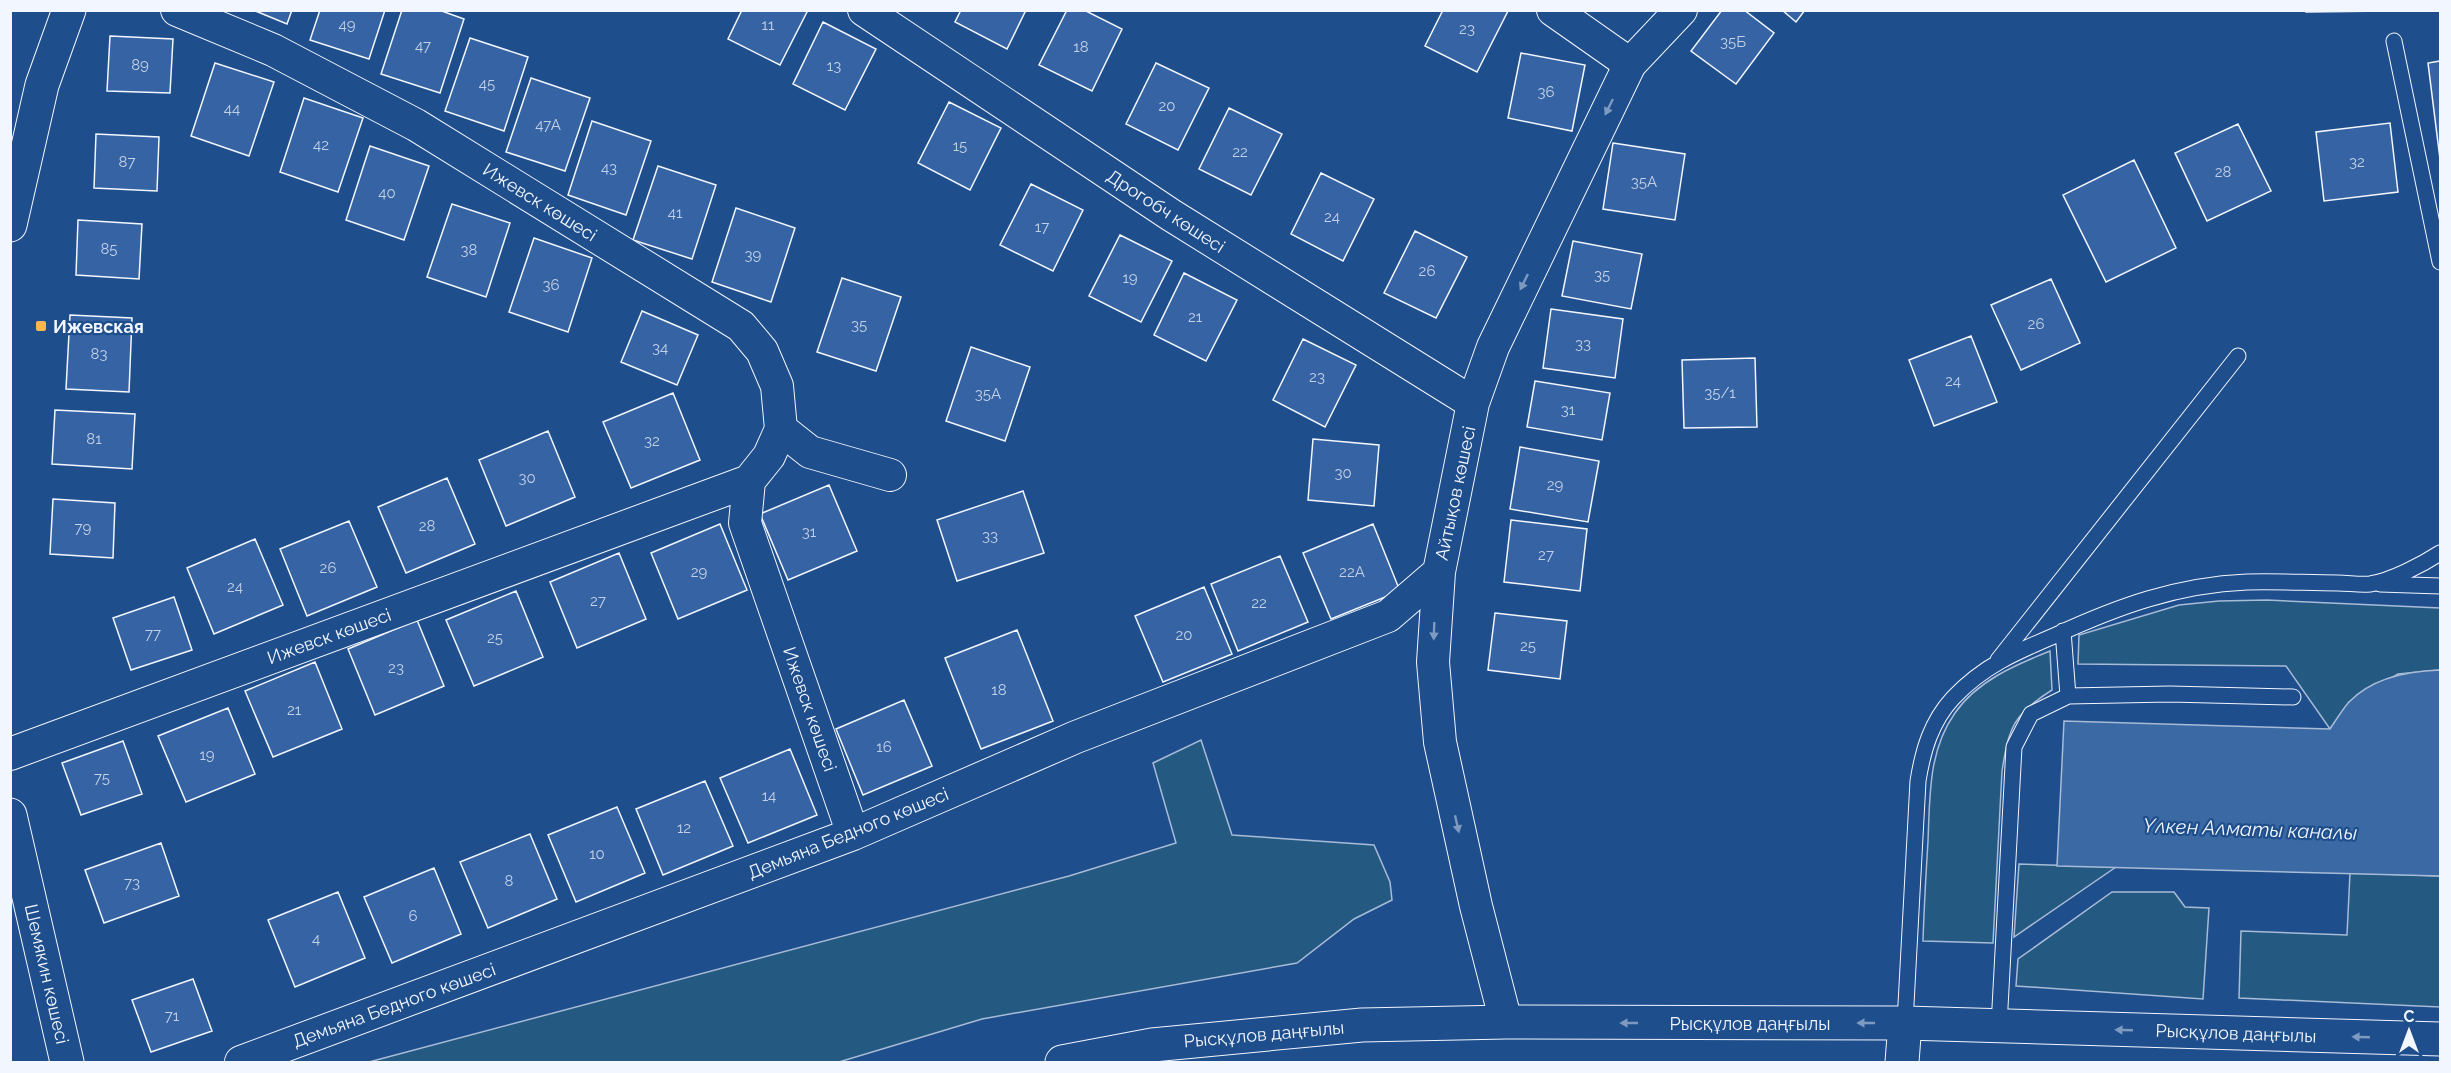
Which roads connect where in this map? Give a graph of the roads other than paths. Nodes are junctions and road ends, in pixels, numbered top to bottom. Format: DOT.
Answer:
graph roads {
  1 [pos="69,10"];
  2 [pos="177,10"];
  3 [pos="864,10"];
  4 [pos="1554,10"];
  5 [pos="1681,10"];
  6 [pos="2394,41"];
  7 [pos="1630,64"];
  8 [pos="11,223"];
  9 [pos="2440,262"];
  10 [pos="2238,356"];
  11 [pos="1473,403"];
  12 [pos="781,429"];
  13 [pos="890,475"];
  14 [pos="749,481"];
  15 [pos="2440,552"];
  16 [pos="1439,572"];
  17 [pos="2371,584"];
  18 [pos="2440,586"];
  19 [pos="2063,632"];
  20 [pos="1997,661"];
  21 [pos="2068,696"];
  22 [pos="2293,697"];
  23 [pos="10,754"];
  24 [pos="10,815"];
  25 [pos="854,834"];
  26 [pos="1506,1022"];
  27 [pos="1905,1023"];
  28 [pos="1999,1026"];
  29 [pos="2440,1039"];
  30 [pos="1154,1054"];
  31 [pos="67,1062"];
  32 [pos="241,1062"];
  33 [pos="1062,1062"];
  34 [pos="1902,1062"];
  1 -- 8 [label="main road"];
  2 -- 12 [label="street, Ижевск көшесі"];
  3 -- 11 [label="street, Дрогобч көшесі"];
  4 -- 7 [label="street"];
  5 -- 7 [label="street, Айтықов көшесі"];
  6 -- 9 [label="lane"];
  7 -- 11 [label="street, Айтықов көшесі, one-way"];
  10 -- 20 [label="lane"];
  11 -- 16 [label="street, Айтықов көшесі"];
  12 -- 13 [label="street"];
  12 -- 14 [label="street, Ижевск көшесі"];
  14 -- 23 [label="street, Ижевск көшесі"];
  14 -- 25 [label="street, Ижевск көшесі"];
  15 -- 17 [label="lane"];
  16 -- 25 [label="street, Демьяна Бедного көшесі"];
  16 -- 26 [label="street, Айтықов көшесі, one-way"];
  17 -- 18 [label="lane"];
  17 -- 19 [label="lane"];
  19 -- 20 [label="lane"];
  19 -- 21 [label="lane"];
  20 -- 27 [label="lane"];
  21 -- 22 [label="lane"];
  21 -- 28 [label="lane"];
  24 -- 31 [label="main road, Шемякин көшесі"];
  25 -- 32 [label="street, Демьяна Бедного көшесі"];
  27 -- 26 [label="main road, Рысқұлов даңғылы, one-way"];
  26 -- 30 [label="main road, Рысқұлов даңғылы"];
  27 -- 28 [label="main road, Рысқұлов даңғылы"];
  27 -- 34 [label="main road"];
  29 -- 28 [label="main road, Рысқұлов даңғылы, one-way"];
  30 -- 33 [label="main road, Рысқұлов даңғылы"];
}
